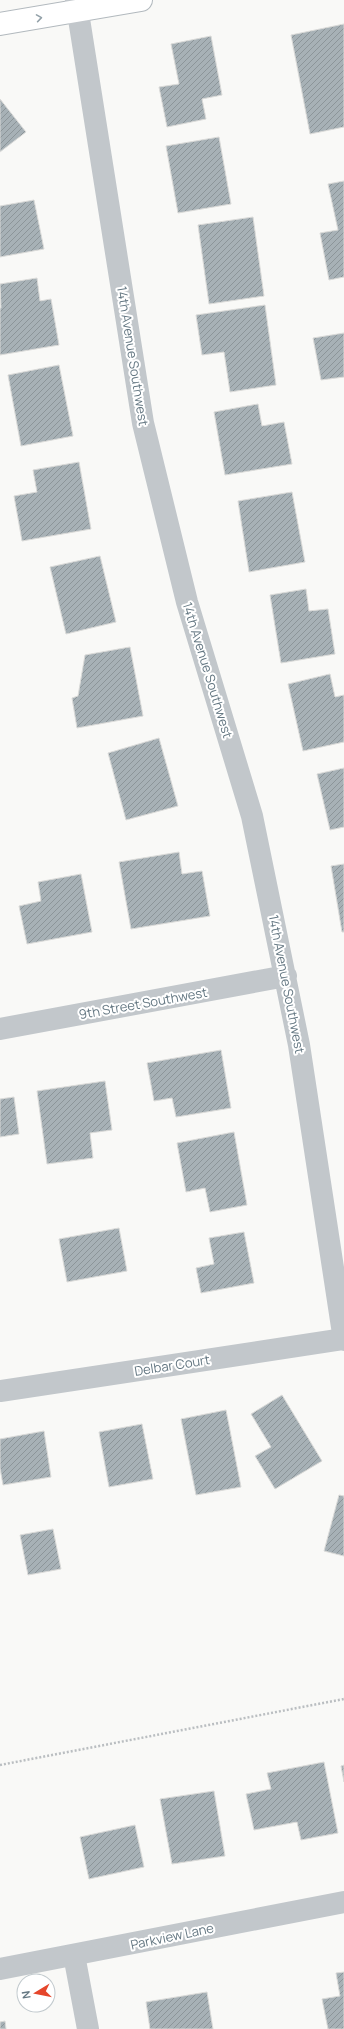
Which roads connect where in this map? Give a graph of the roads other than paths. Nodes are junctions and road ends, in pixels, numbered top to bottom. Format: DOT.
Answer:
graph roads {
  1 [pos="141,0"];
  2 [pos="77,6"];
  3 [pos="0,24"];
  4 [pos="286,976"];
  5 [pos="0,1029"];
  6 [pos="344,1339"];
  7 [pos="0,1391"];
  8 [pos="344,1902"];
  9 [pos="74,1956"];
  10 [pos="0,1969"];
  11 [pos="88,2029"];
  1 -- 2 [label="main road"];
  3 -- 2 [label="main road, one-way"];
  2 -- 4 [label="street, 14th Avenue Southwest"];
  4 -- 5 [label="street, 9th Street Southwest"];
  4 -- 6 [label="street, 14th Avenue Southwest"];
  6 -- 7 [label="street, Delbar Court"];
  8 -- 9 [label="street, Parkview Lane"];
  9 -- 10 [label="street, Parkview Lane"];
  9 -- 11 [label="street"];
}
